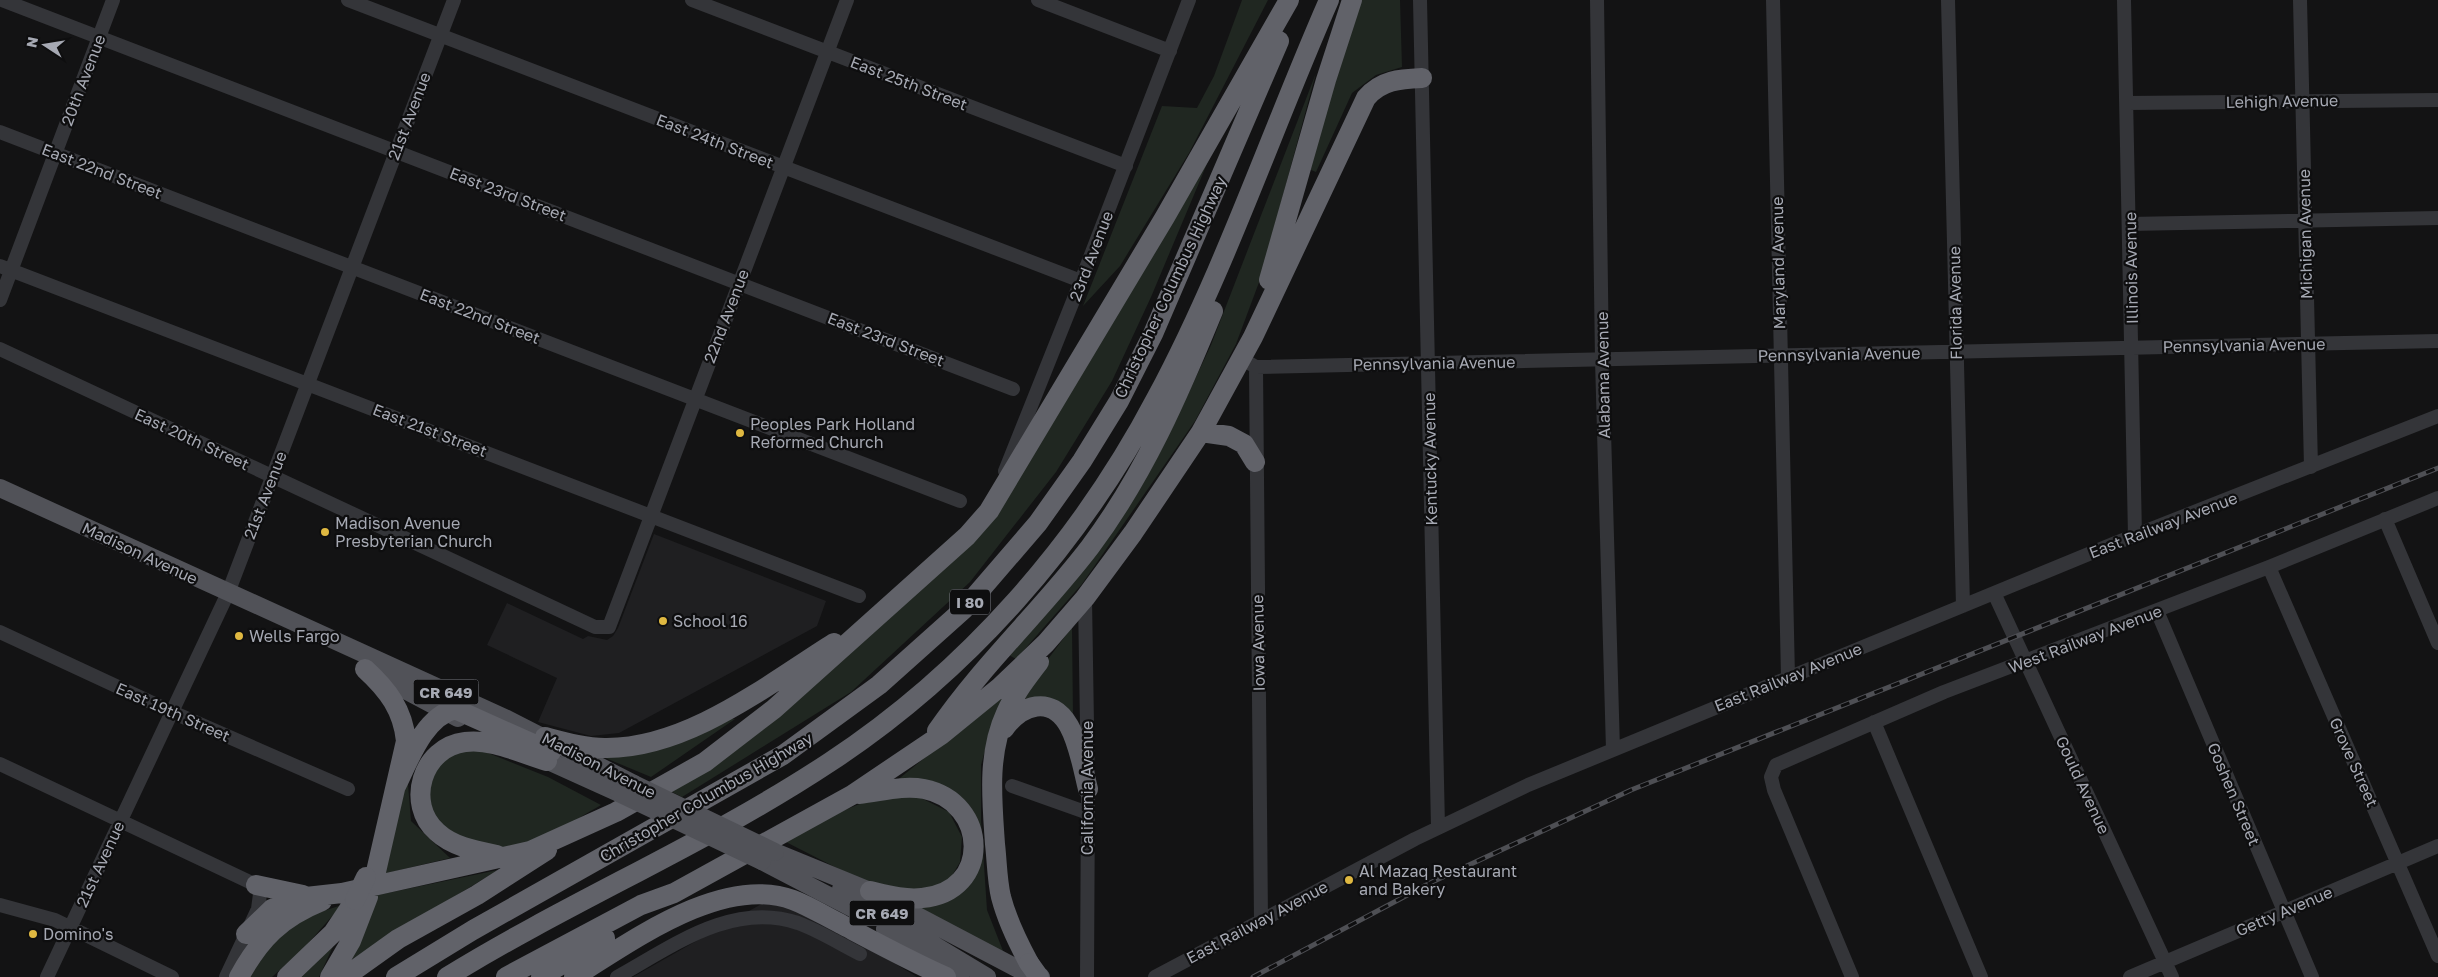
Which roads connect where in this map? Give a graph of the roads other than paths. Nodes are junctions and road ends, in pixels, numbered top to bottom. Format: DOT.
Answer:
graph roads {
  1 [pos="2,0"];
  2 [pos="113,0"];
  3 [pos="348,0"];
  4 [pos="454,0"];
  5 [pos="692,0"];
  6 [pos="847,0"];
  7 [pos="1038,0"];
  8 [pos="1189,0"];
  9 [pos="1289,0"];
  10 [pos="1296,0"];
  11 [pos="1329,0"];
  12 [pos="1352,0"];
  13 [pos="1420,0"];
  14 [pos="1597,0"];
  15 [pos="1773,0"];
  16 [pos="1948,0"];
  17 [pos="2124,0"];
  18 [pos="2300,0"];
  19 [pos="1318,26"];
  20 [pos="440,35"];
  21 [pos="99,38"];
  22 [pos="1170,51"];
  23 [pos="827,52"];
  24 [pos="1422,78"];
  25 [pos="2438,100"];
  26 [pos="2302,101"];
  27 [pos="2126,103"];
  28 [pos="0,132"];
  29 [pos="396,152"];
  30 [pos="54,153"];
  31 [pos="1126,166"];
  32 [pos="783,167"];
  33 [pos="2438,218"];
  34 [pos="2305,221"];
  35 [pos="2129,224"];
  36 [pos="352,266"];
  37 [pos="5,268"];
  38 [pos="1081,281"];
  39 [pos="739,282"];
  40 [pos="0,300"];
  41 [pos="1253,337"];
  42 [pos="2438,340"];
  43 [pos="2308,344"];
  44 [pos="2132,348"];
  45 [pos="0,349"];
  46 [pos="1957,352"];
  47 [pos="1780,356"];
  48 [pos="1602,360"];
  49 [pos="1249,363"];
  50 [pos="1428,363"];
  51 [pos="307,383"];
  52 [pos="1013,389"];
  53 [pos="695,399"];
  54 [pos="2438,416"];
  55 [pos="1201,432"];
  56 [pos="1255,462"];
  57 [pos="2311,467"];
  58 [pos="272,477"];
  59 [pos="0,488"];
  60 [pos="2438,498"];
  61 [pos="960,501"];
  62 [pos="990,511"];
  63 [pos="650,516"];
  64 [pos="2385,519"];
  65 [pos="2135,536"];
  66 [pos="2269,567"];
  67 [pos="228,593"];
  68 [pos="1994,593"];
  69 [pos="859,596"];
  70 [pos="1085,598"];
  71 [pos="1963,606"];
  72 [pos="884,611"];
  73 [pos="2157,611"];
  74 [pos="279,617"];
  75 [pos="1067,618"];
  76 [pos="602,629"];
  77 [pos="0,632"];
  78 [pos="2438,643"];
  79 [pos="2026,661"];
  80 [pos="366,669"];
  81 [pos="1788,677"];
  82 [pos="172,712"];
  83 [pos="445,712"];
  84 [pos="1874,722"];
  85 [pos="544,738"];
  86 [pos="997,742"];
  87 [pos="928,745"];
  88 [pos="1613,750"];
  89 [pos="579,756"];
  90 [pos="547,761"];
  91 [pos="0,764"];
  92 [pos="396,786"];
  93 [pos="1012,786"];
  94 [pos="348,789"];
  95 [pos="626,789"];
  96 [pos="1088,789"];
  97 [pos="852,795"];
  98 [pos="1088,813"];
  99 [pos="120,820"];
  100 [pos="1438,827"];
  101 [pos="571,833"];
  102 [pos="2438,846"];
  103 [pos="502,856"];
  104 [pos="769,856"];
  105 [pos="2398,863"];
  106 [pos="256,885"];
  107 [pos="361,888"];
  108 [pos="870,891"];
  109 [pos="674,893"];
  110 [pos="310,896"];
  111 [pos="0,905"];
  112 [pos="2284,911"];
  113 [pos="1261,920"];
  114 [pos="70,927"];
  115 [pos="246,934"];
  116 [pos="860,954"];
  117 [pos="2438,956"];
  118 [pos="2165,962"];
  119 [pos="1037,972"];
  120 [pos="46,977"];
  121 [pos="172,977"];
  122 [pos="226,977"];
  123 [pos="239,977"];
  124 [pos="287,977"];
  125 [pos="330,977"];
  126 [pos="345,977"];
  127 [pos="396,977"];
  128 [pos="447,977"];
  129 [pos="506,977"];
  130 [pos="541,977"];
  131 [pos="574,977"];
  132 [pos="618,977"];
  133 [pos="946,977"];
  134 [pos="960,977"];
  135 [pos="987,977"];
  136 [pos="1087,977"];
  137 [pos="1155,977"];
  138 [pos="1852,977"];
  139 [pos="1981,977"];
  140 [pos="2130,977"];
  141 [pos="2172,977"];
  142 [pos="2312,977"];
  1 -- 21 [label="street, East 23rd Street"];
  2 -- 21 [label="street, 20th Avenue"];
  3 -- 20 [label="street, East 24th Street"];
  4 -- 20 [label="street, 21st Avenue"];
  5 -- 23 [label="street, East 25th Street"];
  6 -- 23 [label="street, 22nd Avenue"];
  7 -- 22 [label="street"];
  8 -- 22 [label="street, 23rd Avenue"];
  9 -- 62 [label="highway"];
  10 -- 127 [label="highway, Christopher Columbus Highway / I 80"];
  11 -- 19 [label="highway, Christopher Columbus Highway / I 80"];
  12 -- 41 [label="highway"];
  13 -- 24 [label="street, Kentucky Avenue"];
  14 -- 48 [label="street, Alabama Avenue"];
  15 -- 47 [label="street, Maryland Avenue"];
  16 -- 46 [label="street, Florida Avenue"];
  17 -- 27 [label="street, Illinois Avenue"];
  18 -- 26 [label="street, Michigan Avenue"];
  19 -- 87 [label="highway"];
  19 -- 128 [label="highway, Christopher Columbus Highway / I 80"];
  20 -- 29 [label="street, 21st Avenue"];
  20 -- 32 [label="street, East 24th Street"];
  21 -- 29 [label="street, East 23rd Street"];
  21 -- 30 [label="street, 20th Avenue"];
  22 -- 31 [label="street, 23rd Avenue"];
  23 -- 31 [label="street, East 25th Street"];
  23 -- 32 [label="street, 22nd Avenue"];
  24 -- 41 [label="highway"];
  24 -- 50 [label="street, Kentucky Avenue"];
  25 -- 26 [label="street, Lehigh Avenue"];
  26 -- 27 [label="street, Lehigh Avenue"];
  26 -- 34 [label="street, Michigan Avenue"];
  27 -- 35 [label="street, Illinois Avenue"];
  28 -- 30 [label="street, East 22nd Street"];
  29 -- 36 [label="street, 21st Avenue"];
  29 -- 39 [label="street, East 23rd Street"];
  30 -- 36 [label="street, East 22nd Street"];
  30 -- 37 [label="street, 20th Avenue"];
  31 -- 38 [label="street, 23rd Avenue"];
  32 -- 38 [label="street, East 24th Street"];
  32 -- 39 [label="street, 22nd Avenue"];
  33 -- 34 [label="street"];
  34 -- 35 [label="street"];
  34 -- 43 [label="street, Michigan Avenue"];
  35 -- 44 [label="street, Illinois Avenue"];
  36 -- 51 [label="street, 21st Avenue"];
  36 -- 53 [label="street, East 22nd Street"];
  37 -- 40 [label="street, 20th Avenue"];
  37 -- 51 [label="street, East 21st Street"];
  38 -- 62 [label="street, 23rd Avenue"];
  39 -- 52 [label="street, East 23rd Street"];
  39 -- 53 [label="street, 22nd Avenue"];
  41 -- 49 [label="highway"];
  42 -- 43 [label="street, Pennsylvania Avenue"];
  43 -- 44 [label="street, Pennsylvania Avenue"];
  43 -- 57 [label="street, Michigan Avenue"];
  44 -- 46 [label="street, Pennsylvania Avenue"];
  44 -- 65 [label="street, Illinois Avenue"];
  45 -- 58 [label="street, East 20th Street"];
  46 -- 47 [label="street, Pennsylvania Avenue"];
  46 -- 71 [label="street, Florida Avenue"];
  47 -- 48 [label="street, Pennsylvania Avenue"];
  47 -- 81 [label="street, Maryland Avenue"];
  48 -- 50 [label="street, Pennsylvania Avenue"];
  48 -- 88 [label="street, Alabama Avenue"];
  49 -- 50 [label="street, Pennsylvania Avenue"];
  49 -- 55 [label="highway"];
  49 -- 56 [label="street, Iowa Avenue"];
  50 -- 100 [label="street, Kentucky Avenue"];
  51 -- 58 [label="street, 21st Avenue"];
  51 -- 63 [label="street, East 21st Street"];
  53 -- 61 [label="street, East 22nd Street"];
  53 -- 63 [label="street, 22nd Avenue"];
  54 -- 57 [label="street, East Railway Avenue"];
  55 -- 56 [label="highway"];
  55 -- 70 [label="highway"];
  56 -- 113 [label="street, Iowa Avenue"];
  57 -- 65 [label="street, East Railway Avenue"];
  58 -- 67 [label="street, 21st Avenue"];
  58 -- 76 [label="street, East 20th Street"];
  59 -- 67 [label="main road, Madison Avenue / CR 649"];
  60 -- 64 [label="street, West Railway Avenue"];
  62 -- 72 [label="highway"];
  63 -- 69 [label="street, East 21st Street"];
  63 -- 76 [label="street, 22nd Avenue"];
  64 -- 66 [label="street, West Railway Avenue"];
  64 -- 78 [label="street"];
  65 -- 68 [label="street, East Railway Avenue"];
  66 -- 73 [label="street, West Railway Avenue"];
  66 -- 105 [label="street, Grove Street"];
  67 -- 74 [label="main road, Madison Avenue / CR 649"];
  67 -- 82 [label="street, 21st Avenue"];
  68 -- 71 [label="street, East Railway Avenue"];
  68 -- 79 [label="street, Gould Avenue"];
  70 -- 75 [label="highway"];
  70 -- 96 [label="street, California Avenue"];
  71 -- 81 [label="street, East Railway Avenue"];
  72 -- 85 [label="highway"];
  72 -- 101 [label="highway"];
  73 -- 79 [label="street, West Railway Avenue"];
  73 -- 112 [label="street, Goshen Street"];
  74 -- 80 [label="main road, Madison Avenue / CR 649"];
  74 -- 85 [label="main road, Madison Avenue / CR 649"];
  75 -- 86 [label="highway"];
  75 -- 87 [label="highway"];
  77 -- 82 [label="street, East 19th Street"];
  79 -- 84 [label="street, West Railway Avenue"];
  79 -- 118 [label="street, Gould Avenue"];
  80 -- 83 [label="main road, Madison Avenue / CR 649"];
  80 -- 92 [label="highway"];
  81 -- 88 [label="street, East Railway Avenue"];
  82 -- 94 [label="street, East 19th Street"];
  82 -- 99 [label="street, 21st Avenue"];
  83 -- 89 [label="highway"];
  83 -- 90 [label="main road, Madison Avenue / CR 649"];
  83 -- 92 [label="highway"];
  84 -- 138 [label="street, West Railway Avenue"];
  84 -- 139 [label="street"];
  85 -- 89 [label="main road, Madison Avenue / CR 649"];
  86 -- 96 [label="highway"];
  86 -- 119 [label="highway"];
  87 -- 97 [label="highway"];
  88 -- 100 [label="street, East Railway Avenue"];
  89 -- 95 [label="main road, Madison Avenue / CR 649"];
  90 -- 95 [label="main road, Madison Avenue / CR 649"];
  90 -- 103 [label="highway"];
  91 -- 99 [label="street"];
  92 -- 107 [label="highway"];
  93 -- 98 [label="street"];
  95 -- 104 [label="main road, Madison Avenue / CR 649, bridge"];
  96 -- 98 [label="street, California Avenue"];
  97 -- 108 [label="highway"];
  97 -- 109 [label="highway"];
  98 -- 136 [label="street, California Avenue"];
  99 -- 106 [label="street"];
  99 -- 114 [label="street, 21st Avenue"];
  100 -- 113 [label="street, East Railway Avenue"];
  101 -- 103 [label="highway"];
  101 -- 126 [label="highway"];
  102 -- 105 [label="street, Getty Avenue"];
  103 -- 107 [label="highway"];
  104 -- 108 [label="main road"];
  104 -- 134 [label="main road, Madison Avenue / CR 649"];
  104 -- 135 [label="main road, Madison Avenue / CR 649"];
  105 -- 112 [label="street, Getty Avenue"];
  105 -- 117 [label="street, Grove Street"];
  106 -- 110 [label="highway"];
  106 -- 115 [label="street"];
  107 -- 110 [label="highway"];
  107 -- 123 [label="highway"];
  107 -- 124 [label="highway"];
  107 -- 125 [label="highway"];
  108 -- 119 [label="main road"];
  109 -- 129 [label="highway"];
  109 -- 130 [label="highway"];
  110 -- 115 [label="highway"];
  111 -- 114 [label="street"];
  112 -- 118 [label="street, Getty Avenue"];
  112 -- 142 [label="street, Goshen Street"];
  113 -- 137 [label="street, East Railway Avenue"];
  114 -- 120 [label="street, 21st Avenue"];
  114 -- 121 [label="street"];
  115 -- 122 [label="street"];
  116 -- 132 [label="street"];
  118 -- 140 [label="street, Getty Avenue"];
  118 -- 141 [label="street, Gould Avenue"];
  131 -- 133 [label="highway"];
}
